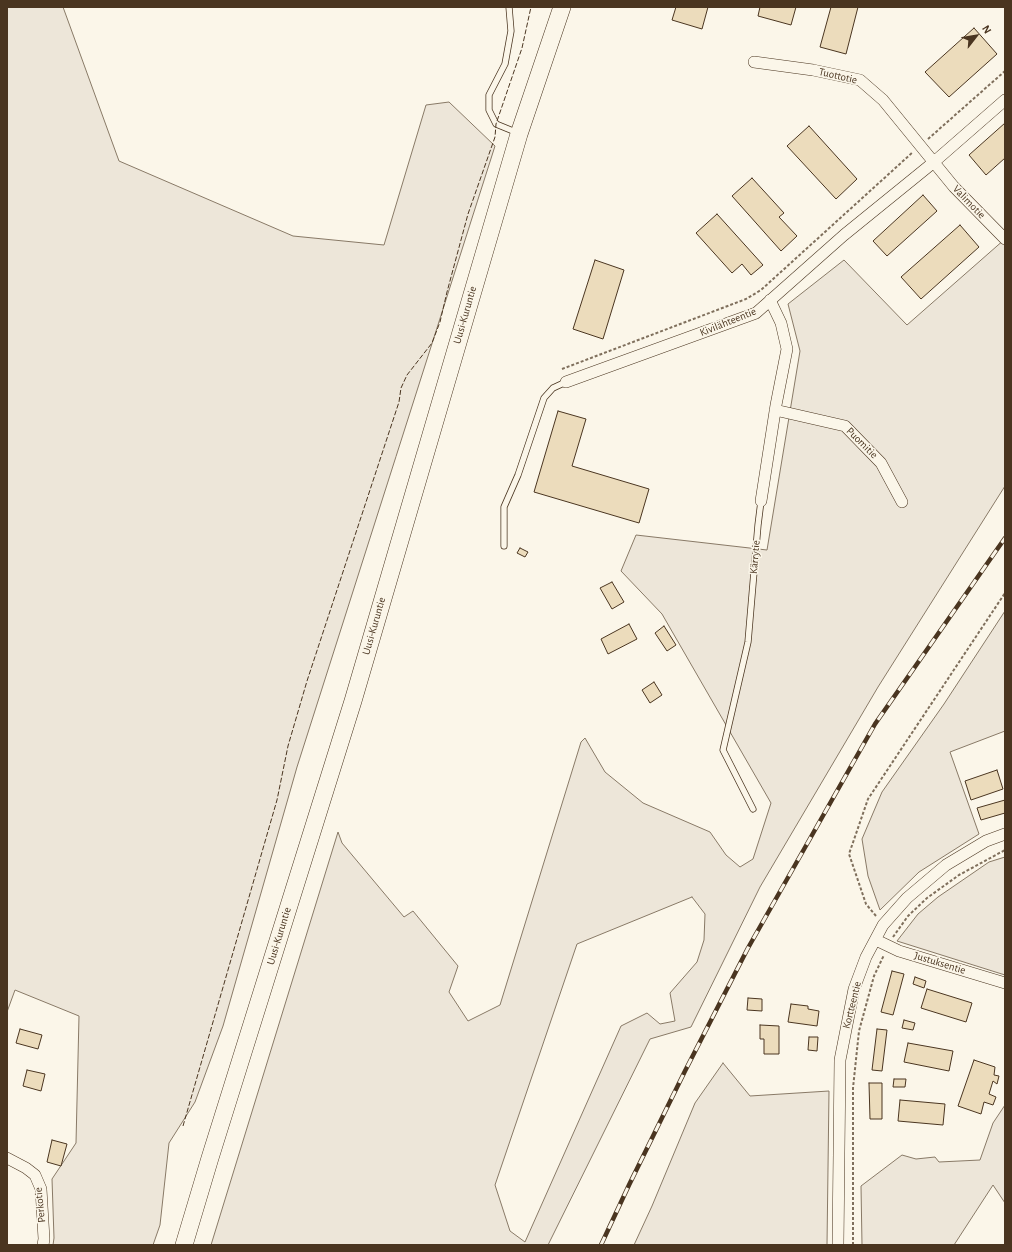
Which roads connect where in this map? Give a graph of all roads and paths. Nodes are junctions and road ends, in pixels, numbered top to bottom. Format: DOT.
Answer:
graph roads {
  1 [pos="509,7"];
  2 [pos="562,7"];
  3 [pos="754,62"];
  4 [pos="1005,70"];
  5 [pos="1005,100"];
  6 [pos="519,134"];
  7 [pos="921,145"];
  8 [pos="934,162"];
  9 [pos="1005,239"];
  10 [pos="770,300"];
  11 [pos="562,369"];
  12 [pos="566,382"];
  13 [pos="775,410"];
  14 [pos="761,501"];
  15 [pos="902,502"];
  16 [pos="504,546"];
  17 [pos="1005,593"];
  18 [pos="754,809"];
  19 [pos="1005,834"];
  20 [pos="1005,850"];
  21 [pos="884,925"];
  22 [pos="876,940"];
  23 [pos="888,945"];
  24 [pos="1005,983"];
  25 [pos="7,1158"];
  26 [pos="43,1245"];
  27 [pos="184,1245"];
  28 [pos="838,1245"];
  29 [pos="853,1245"];
  1 -- 6 [label="lane"];
  2 -- 6 [label="main road, Uusi-Kuruntie"];
  3 -- 7 [label="street, Tuottotie"];
  4 -- 7 [label="path"];
  5 -- 8 [label="street, Kivilähteentie"];
  6 -- 27 [label="main road, Uusi-Kuruntie"];
  7 -- 8 [label="street, Tuottotie"];
  7 -- 11 [label="path"];
  8 -- 9 [label="street, Valimotie"];
  8 -- 10 [label="street, Kivilähteentie"];
  10 -- 12 [label="street, Kivilähteentie"];
  10 -- 13 [label="street, Kärrytie"];
  12 -- 16 [label="lane, Kivilähteentie"];
  13 -- 14 [label="street, Kärrytie"];
  13 -- 15 [label="street, Puomitie"];
  14 -- 18 [label="lane, Kärrytie"];
  17 -- 21 [label="path"];
  19 -- 21 [label="street, Kortteentie"];
  20 -- 23 [label="path"];
  21 -- 22 [label="street, Kortteentie"];
  22 -- 23 [label="street, Justuksentie"];
  22 -- 28 [label="street, Kortteentie"];
  23 -- 24 [label="street, Justuksentie"];
  23 -- 29 [label="path"];
  25 -- 26 [label="street, Perkotie"];
}
